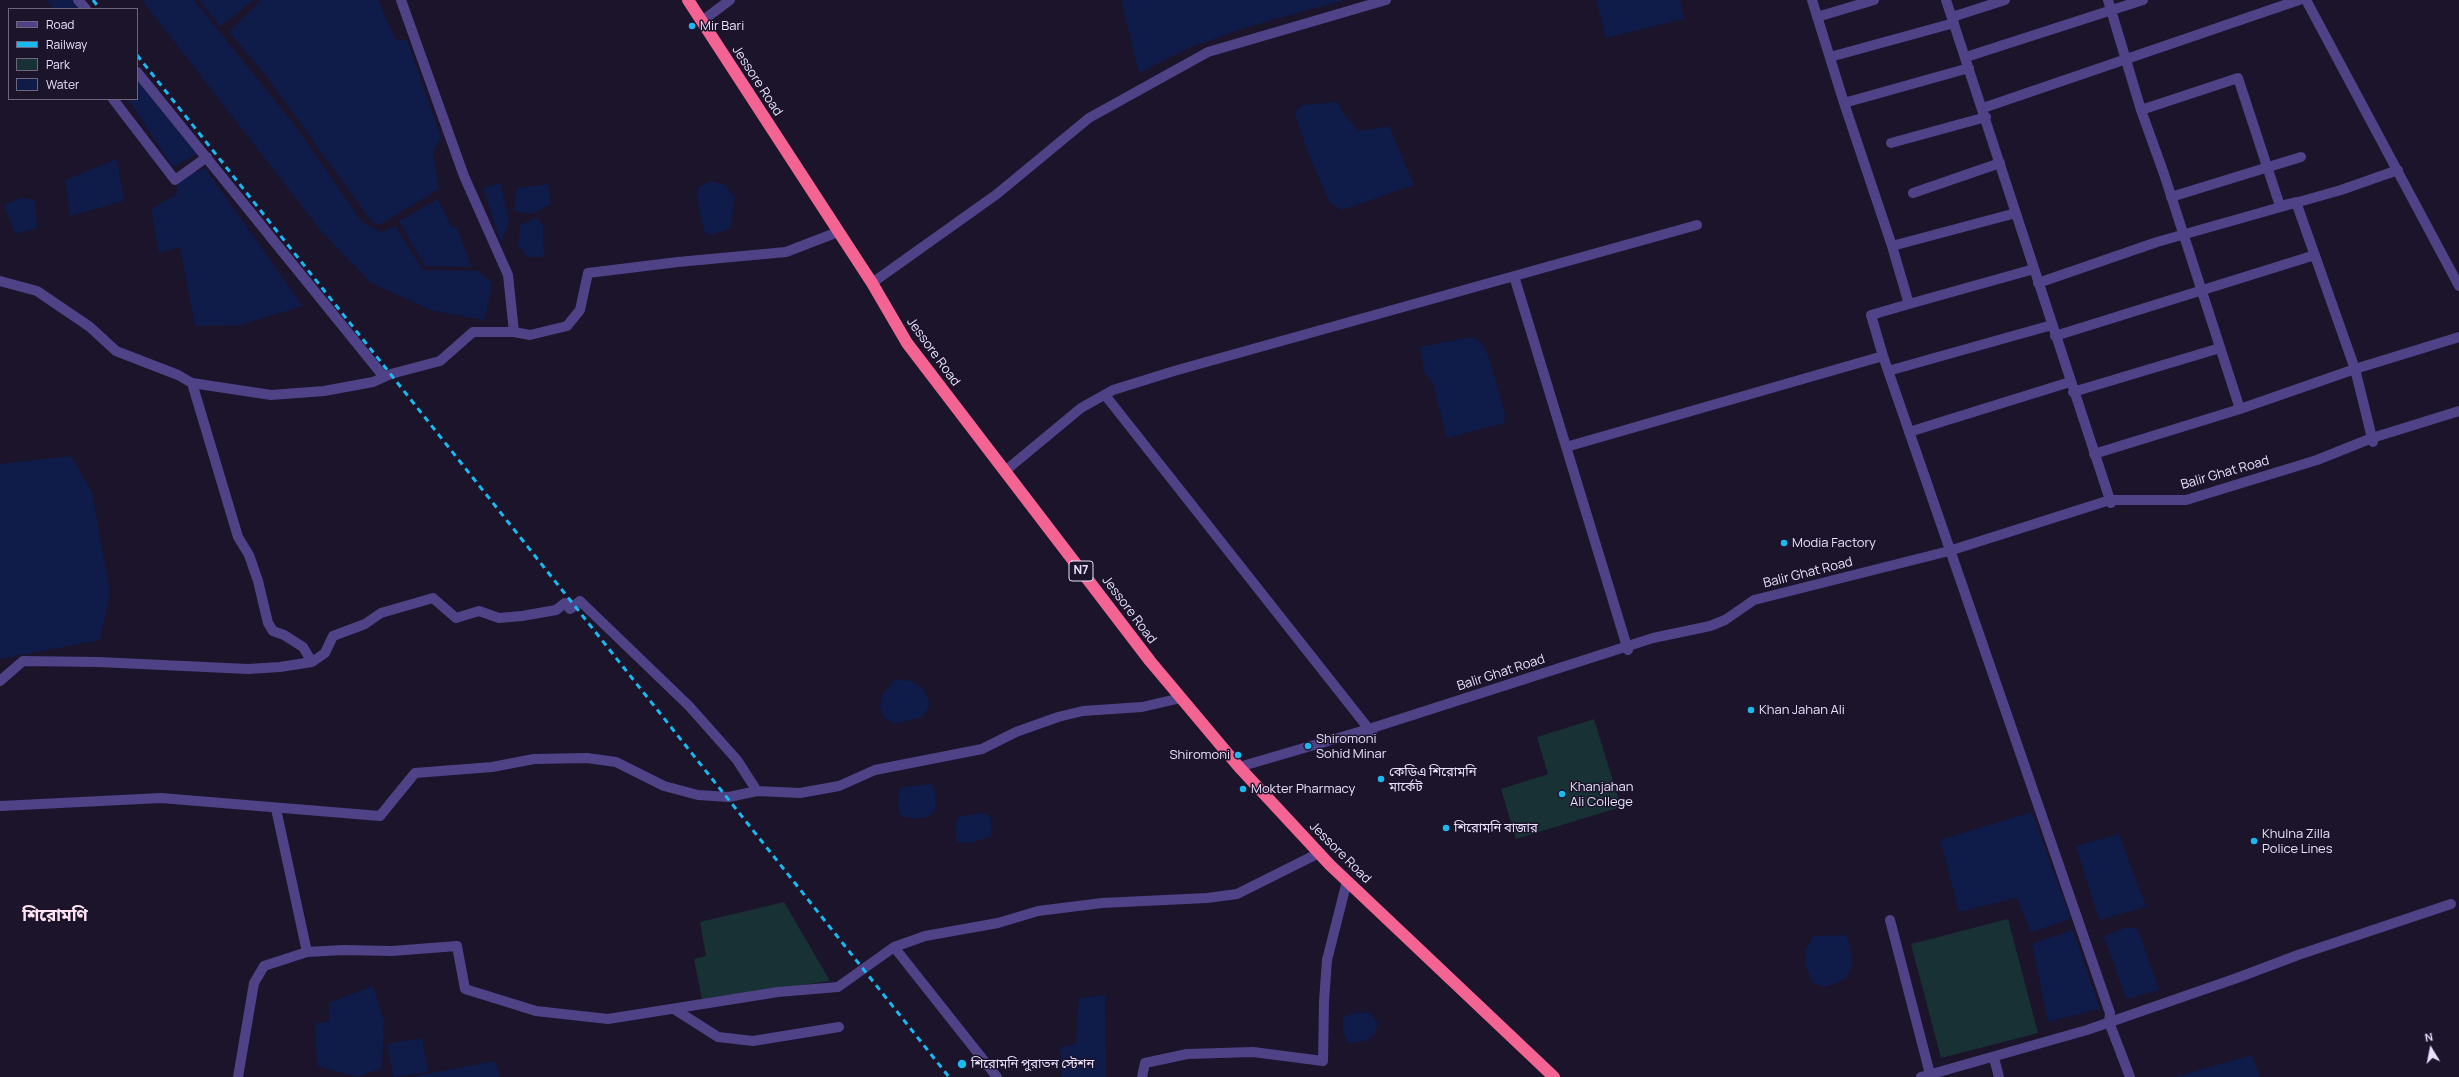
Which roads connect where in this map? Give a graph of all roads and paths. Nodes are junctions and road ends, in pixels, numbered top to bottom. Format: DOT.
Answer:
graph roads {
  1 [pos="78,0"];
  2 [pos="401,0"];
  3 [pos="688,0"];
  4 [pos="730,0"];
  5 [pos="1386,0"];
  6 [pos="1812,0"];
  7 [pos="1874,0"];
  8 [pos="1946,0"];
  9 [pos="2005,0"];
  10 [pos="2143,0"];
  11 [pos="2299,0"];
  12 [pos="2306,0"];
  13 [pos="2110,5"];
  14 [pos="85,8"];
  15 [pos="1817,17"];
  16 [pos="1953,20"];
  17 [pos="702,21"];
  18 [pos="1830,57"];
  19 [pos="1966,57"];
  20 [pos="2127,59"];
  21 [pos="1969,68"];
  22 [pos="138,74"];
  23 [pos="114,100"];
  24 [pos="1844,103"];
  25 [pos="2141,110"];
  26 [pos="1984,112"];
  27 [pos="1891,143"];
  28 [pos="207,157"];
  29 [pos="2301,157"];
  30 [pos="2000,163"];
  31 [pos="2267,167"];
  32 [pos="2398,170"];
  33 [pos="1913,193"];
  34 [pos="2171,197"];
  35 [pos="2296,202"];
  36 [pos="2016,213"];
  37 [pos="1697,225"];
  38 [pos="838,232"];
  39 [pos="2183,234"];
  40 [pos="1892,246"];
  41 [pos="2315,255"];
  42 [pos="2034,270"];
  43 [pos="1514,276"];
  44 [pos="0,281"];
  45 [pos="872,283"];
  46 [pos="2038,283"];
  47 [pos="2459,286"];
  48 [pos="2202,291"];
  49 [pos="1909,304"];
  50 [pos="2052,325"];
  51 [pos="514,332"];
  52 [pos="2055,336"];
  53 [pos="2459,337"];
  54 [pos="2220,348"];
  55 [pos="1883,356"];
  56 [pos="2355,369"];
  57 [pos="1888,371"];
  58 [pos="384,377"];
  59 [pos="192,383"];
  60 [pos="2072,387"];
  61 [pos="1105,395"];
  62 [pos="2240,409"];
  63 [pos="2459,411"];
  64 [pos="2459,416"];
  65 [pos="1909,432"];
  66 [pos="2372,440"];
  67 [pos="1566,447"];
  68 [pos="2094,454"];
  69 [pos="1005,471"];
  70 [pos="2111,502"];
  71 [pos="1949,552"];
  72 [pos="1628,648"];
  73 [pos="312,662"];
  74 [pos="0,681"];
  75 [pos="1181,698"];
  76 [pos="1370,731"];
  77 [pos="1240,768"];
  78 [pos="757,791"];
  79 [pos="0,806"];
  80 [pos="276,809"];
  81 [pos="1319,853"];
  82 [pos="1347,881"];
  83 [pos="2451,904"];
  84 [pos="1890,920"];
  85 [pos="894,947"];
  86 [pos="307,952"];
  87 [pos="674,1009"];
  88 [pos="2109,1022"];
  89 [pos="840,1027"];
  90 [pos="1994,1058"];
  91 [pos="1925,1075"];
  92 [pos="238,1077"];
  93 [pos="997,1077"];
  94 [pos="1142,1077"];
  95 [pos="1554,1077"];
  96 [pos="1999,1077"];
  97 [pos="2130,1077"];
  1 -- 14 [label="street"];
  2 -- 51 [label="street"];
  3 -- 17 [label="highway, Jessore Road / N7"];
  4 -- 17 [label="street"];
  5 -- 45 [label="street"];
  6 -- 15 [label="street"];
  7 -- 15 [label="street"];
  8 -- 16 [label="street"];
  9 -- 16 [label="street"];
  10 -- 13 [label="street"];
  11 -- 20 [label="street"];
  12 -- 32 [label="street"];
  13 -- 19 [label="street"];
  13 -- 20 [label="street"];
  15 -- 18 [label="street"];
  16 -- 18 [label="street"];
  16 -- 19 [label="street"];
  17 -- 38 [label="highway, Jessore Road / N7"];
  18 -- 24 [label="street"];
  19 -- 21 [label="street"];
  20 -- 25 [label="street"];
  20 -- 26 [label="street"];
  21 -- 24 [label="street"];
  21 -- 26 [label="street"];
  22 -- 28 [label="street"];
  23 -- 28 [label="street"];
  24 -- 40 [label="street"];
  25 -- 31 [label="street"];
  25 -- 34 [label="street"];
  26 -- 27 [label="street"];
  26 -- 30 [label="street"];
  28 -- 58 [label="street"];
  29 -- 31 [label="street"];
  30 -- 33 [label="street"];
  30 -- 36 [label="street"];
  31 -- 34 [label="street"];
  31 -- 35 [label="street"];
  32 -- 35 [label="street"];
  32 -- 47 [label="street"];
  34 -- 39 [label="street"];
  35 -- 39 [label="street"];
  35 -- 41 [label="street"];
  36 -- 40 [label="street"];
  36 -- 42 [label="street"];
  37 -- 43 [label="street"];
  38 -- 45 [label="highway, Jessore Road / N7"];
  38 -- 51 [label="street"];
  39 -- 46 [label="street"];
  39 -- 48 [label="street"];
  40 -- 49 [label="street"];
  41 -- 48 [label="street"];
  41 -- 56 [label="street"];
  42 -- 46 [label="street"];
  42 -- 49 [label="street"];
  43 -- 61 [label="street"];
  43 -- 67 [label="street"];
  44 -- 59 [label="street"];
  45 -- 69 [label="highway, Jessore Road / N7"];
  46 -- 50 [label="street"];
  48 -- 52 [label="street"];
  48 -- 54 [label="street"];
  49 -- 55 [label="street"];
  50 -- 52 [label="street"];
  50 -- 57 [label="street"];
  51 -- 58 [label="street"];
  52 -- 60 [label="street"];
  53 -- 56 [label="street"];
  54 -- 60 [label="street"];
  54 -- 62 [label="street"];
  55 -- 57 [label="street"];
  55 -- 67 [label="street"];
  56 -- 62 [label="street"];
  56 -- 66 [label="street"];
  57 -- 65 [label="street"];
  58 -- 59 [label="street"];
  59 -- 73 [label="street"];
  60 -- 65 [label="street"];
  60 -- 68 [label="street"];
  61 -- 69 [label="street"];
  61 -- 76 [label="street"];
  62 -- 68 [label="street"];
  63 -- 66 [label="street, Balir Ghat Road"];
  64 -- 66 [label="street, Balir Ghat Road"];
  65 -- 71 [label="street"];
  66 -- 70 [label="street, Balir Ghat Road"];
  67 -- 72 [label="street"];
  68 -- 70 [label="street"];
  69 -- 75 [label="highway, Jessore Road / N7"];
  70 -- 71 [label="street, Balir Ghat Road"];
  71 -- 72 [label="street, Balir Ghat Road"];
  71 -- 88 [label="street"];
  72 -- 76 [label="street, Balir Ghat Road"];
  73 -- 74 [label="street"];
  73 -- 78 [label="street"];
  75 -- 77 [label="highway, Jessore Road / N7"];
  75 -- 78 [label="street"];
  76 -- 77 [label="street, Balir Ghat Road"];
  77 -- 81 [label="highway, Jessore Road / N7"];
  78 -- 80 [label="street"];
  79 -- 80 [label="street"];
  80 -- 86 [label="street"];
  81 -- 82 [label="highway, Jessore Road / N7"];
  81 -- 85 [label="street"];
  82 -- 94 [label="street"];
  82 -- 95 [label="highway, Jessore Road / N7"];
  83 -- 88 [label="street"];
  84 -- 91 [label="street"];
  85 -- 87 [label="street"];
  85 -- 93 [label="street"];
  86 -- 87 [label="street"];
  86 -- 92 [label="street"];
  87 -- 89 [label="street"];
  88 -- 90 [label="street"];
  88 -- 97 [label="street"];
  90 -- 91 [label="street"];
  90 -- 96 [label="street"];
}
